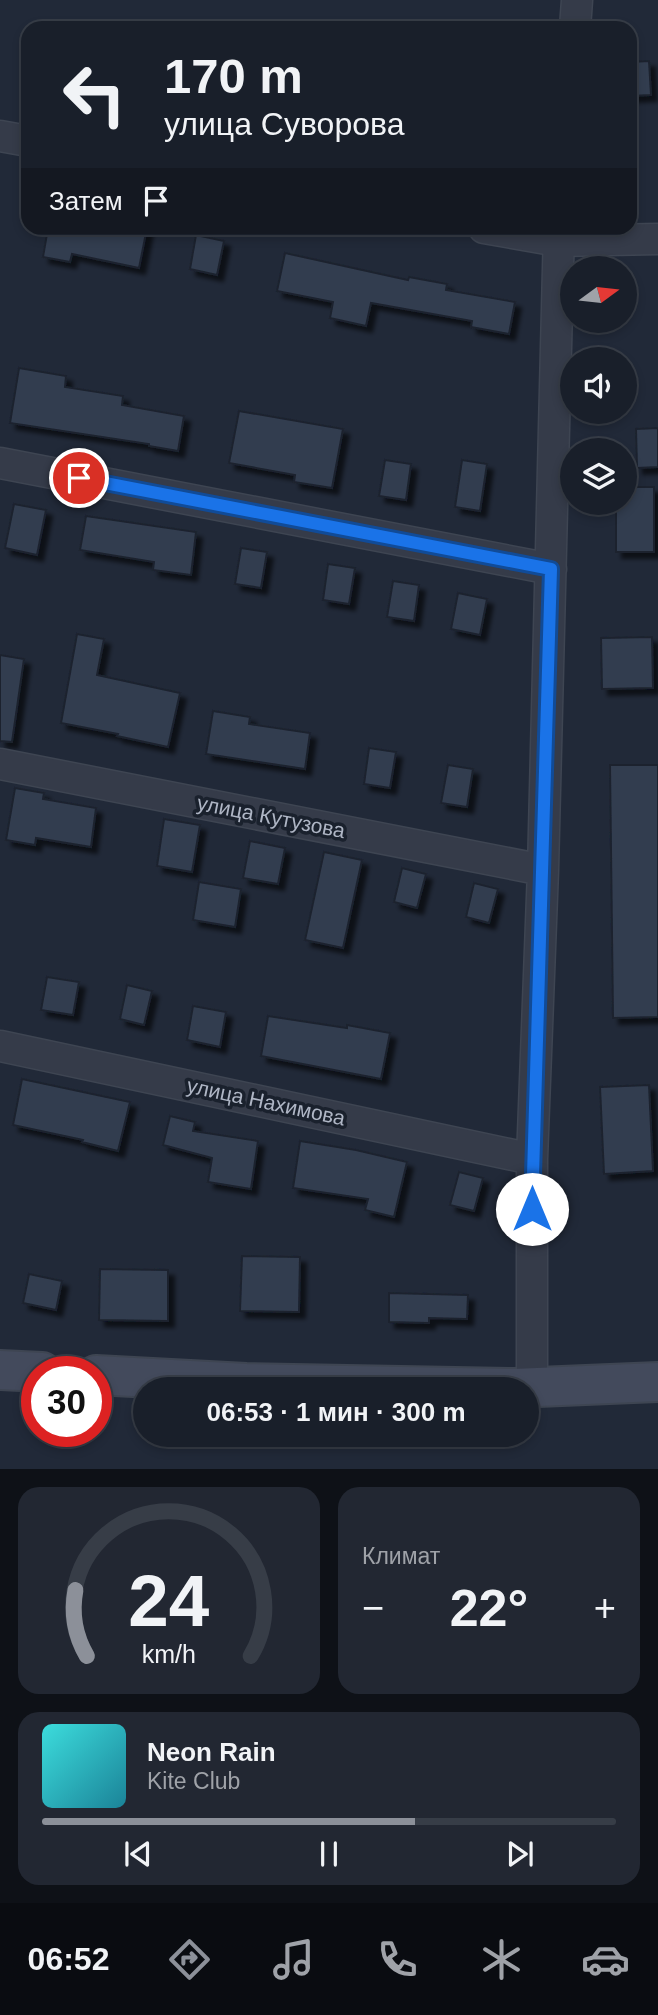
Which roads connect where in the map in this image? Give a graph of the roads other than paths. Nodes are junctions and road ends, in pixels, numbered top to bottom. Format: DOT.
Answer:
graph roads {
  1 [pos="577,0"];
  2 [pos="576,21"];
  3 [pos="0,136"];
  4 [pos="21,140"];
  5 [pos="559,235"];
  6 [pos="579,235"];
  7 [pos="658,239"];
  8 [pos="0,463"];
  9 [pos="551,569"];
  10 [pos="0,764"];
  11 [pos="542,870"];
  12 [pos="0,1046"];
  13 [pos="532,1159"];
  14 [pos="0,1370"];
  15 [pos="21,1371"];
  16 [pos="112,1376"];
  17 [pos="134,1377"];
  18 [pos="532,1377"];
  19 [pos="658,1382"];
  20 [pos="539,1387"];
  1 -- 2 [label="street"];
  3 -- 4 [label="street"];
  5 -- 9 [label="street"];
  6 -- 7 [label="street"];
  8 -- 9 [label="street"];
  9 -- 11 [label="street"];
  10 -- 11 [label="street, улица Кутузова"];
  11 -- 13 [label="street"];
  12 -- 13 [label="street, улица Нахимова"];
  13 -- 18 [label="street"];
  14 -- 15 [label="main road"];
  16 -- 17 [label="main road"];
  19 -- 20 [label="main road"];
}
